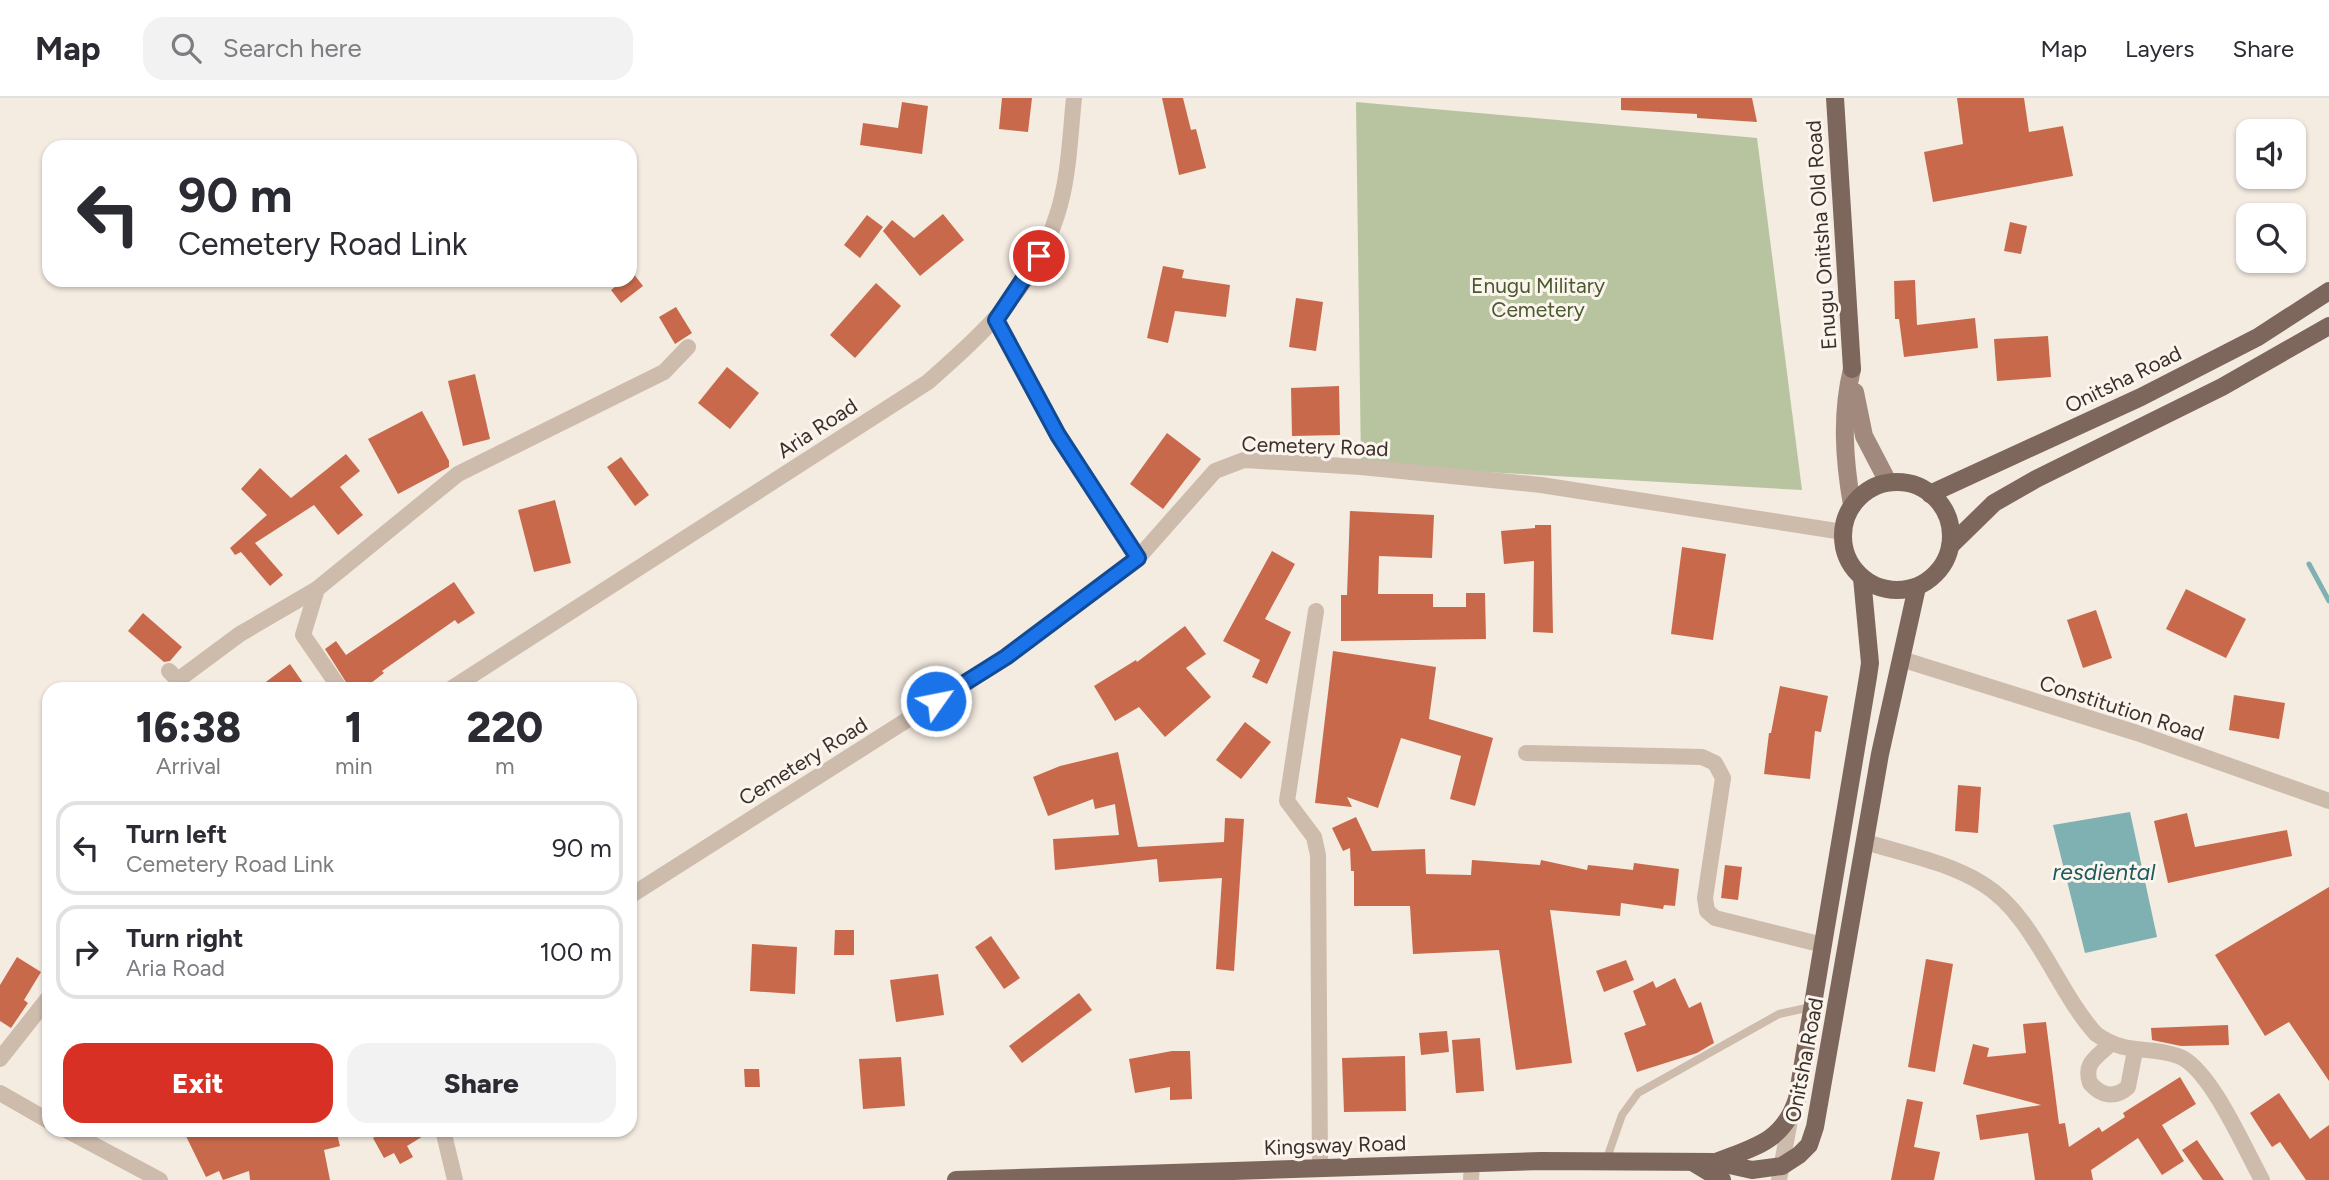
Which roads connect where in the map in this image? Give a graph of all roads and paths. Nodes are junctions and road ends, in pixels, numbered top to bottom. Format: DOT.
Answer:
graph roads {
  1 [pos="1074,98"];
  2 [pos="1835,98"];
  3 [pos="2329,291"];
  4 [pos="996,320"];
  5 [pos="2329,326"];
  6 [pos="688,347"];
  7 [pos="1852,369"];
  8 [pos="1888,482"];
  9 [pos="1930,494"];
  10 [pos="1852,505"];
  11 [pos="1843,531"];
  12 [pos="1950,547"];
  13 [pos="1138,558"];
  14 [pos="1862,578"];
  15 [pos="1917,587"];
  16 [pos="317,589"];
  17 [pos="1316,611"];
  18 [pos="1901,659"];
  19 [pos="169,671"];
  20 [pos="335,682"];
  21 [pos="461,682"];
  22 [pos="1526,753"];
  23 [pos="2329,801"];
  24 [pos="1866,842"];
  25 [pos="637,891"];
  26 [pos="1823,945"];
  27 [pos="42,1006"];
  28 [pos="1814,1007"];
  29 [pos="2110,1044"];
  30 [pos="2135,1051"];
  31 [pos="0,1059"];
  32 [pos="0,1093"];
  33 [pos="42,1117"];
  34 [pos="1790,1120"];
  35 [pos="79,1137"];
  36 [pos="445,1137"];
  37 [pos="1606,1161"];
  38 [pos="1716,1162"];
  39 [pos="1694,1163"];
  40 [pos="1320,1168"];
  41 [pos="1471,1171"];
  42 [pos="1780,1173"];
  43 [pos="1289,1175"];
  44 [pos="160,1180"];
  45 [pos="454,1180"];
  46 [pos="956,1180"];
  47 [pos="1722,1180"];
  48 [pos="2262,1180"];
  1 -- 4 [label="street, Aria Road"];
  2 -- 7 [label="main road, Enugu Onitsha Old Road"];
  3 -- 9 [label="main road, Onitsha Road"];
  4 -- 13 [label="street"];
  4 -- 21 [label="street, Aria Road"];
  5 -- 12 [label="main road"];
  6 -- 16 [label="street"];
  7 -- 8 [label="main road"];
  7 -- 10 [label="main road"];
  8 -- 9 [label="main road"];
  8 -- 10 [label="main road"];
  9 -- 12 [label="main road"];
  10 -- 11 [label="main road"];
  11 -- 13 [label="street, Cemetery Road"];
  11 -- 14 [label="main road"];
  12 -- 15 [label="main road"];
  13 -- 25 [label="street, Cemetery Road"];
  14 -- 15 [label="main road"];
  14 -- 26 [label="main road, Onitsha Road"];
  15 -- 18 [label="main road, Onitsha Road"];
  16 -- 19 [label="street"];
  16 -- 20 [label="street"];
  17 -- 40 [label="street"];
  18 -- 23 [label="street, Constitution Road"];
  18 -- 24 [label="main road, Onitsha Road"];
  22 -- 26 [label="street"];
  24 -- 29 [label="street"];
  24 -- 42 [label="main road, Onitsha Road"];
  26 -- 28 [label="main road, Onitsha Road"];
  27 -- 31 [label="street"];
  28 -- 34 [label="main road, Onitsha Road"];
  28 -- 37 [label="lane"];
  29 -- 30 [label="street"];
  29 -- 30 [label="street"];
  30 -- 48 [label="street"];
  32 -- 33 [label="street"];
  34 -- 38 [label="main road, Onitsha Road"];
  34 -- 42 [label="street"];
  35 -- 44 [label="street"];
  36 -- 45 [label="street"];
  37 -- 39 [label="main road, Kingsway Road"];
  37 -- 41 [label="main road, Kingsway Road"];
  38 -- 39 [label="main road, Kingsway Road"];
  38 -- 42 [label="main road"];
  39 -- 47 [label="main road"];
  40 -- 41 [label="main road, Kingsway Road"];
  40 -- 43 [label="main road, Kingsway Road"];
  43 -- 46 [label="main road, Kingsway Road"];
}
